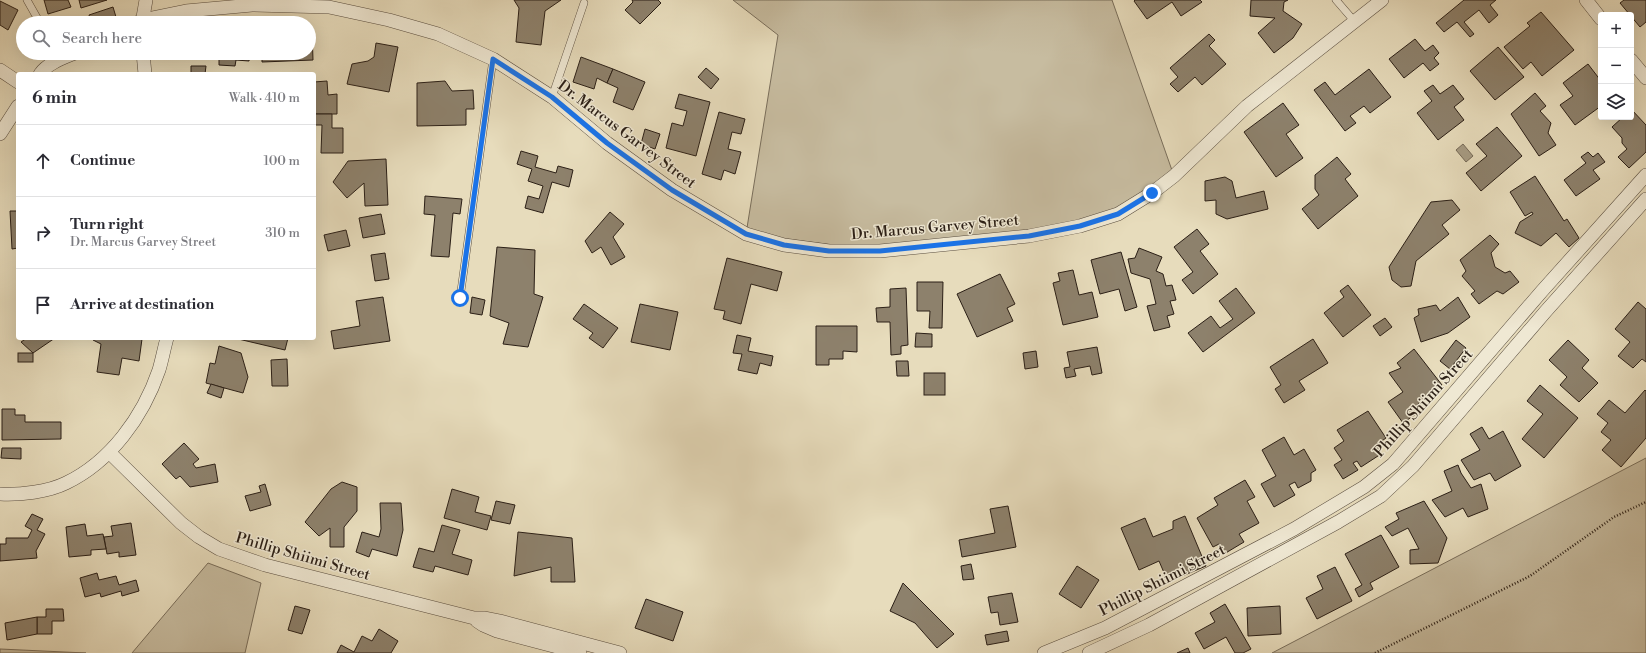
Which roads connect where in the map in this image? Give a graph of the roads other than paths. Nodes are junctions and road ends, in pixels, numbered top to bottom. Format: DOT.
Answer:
graph roads {
  1 [pos="27,0"];
  2 [pos="146,0"];
  3 [pos="1336,0"];
  4 [pos="1382,0"];
  5 [pos="1586,0"];
  6 [pos="584,3"];
  7 [pos="1598,15"];
  8 [pos="36,16"];
  9 [pos="142,16"];
  10 [pos="166,16"];
  11 [pos="1355,22"];
  12 [pos="493,59"];
  13 [pos="54,60"];
  14 [pos="144,60"];
  15 [pos="1634,64"];
  16 [pos="0,70"];
  17 [pos="41,72"];
  18 [pos="145,72"];
  19 [pos="1646,78"];
  20 [pos="16,81"];
  21 [pos="552,97"];
  22 [pos="16,109"];
  23 [pos="0,134"];
  24 [pos="1646,175"];
  25 [pos="1646,200"];
  26 [pos="460,298"];
  27 [pos="166,340"];
  28 [pos="110,453"];
  29 [pos="0,494"];
  30 [pos="474,618"];
  31 [pos="580,653"];
  32 [pos="620,653"];
  33 [pos="1044,653"];
  34 [pos="1089,653"];
  1 -- 8 [label="lane"];
  2 -- 9 [label="street"];
  3 -- 11 [label="lane"];
  4 -- 11 [label="street, Dr. Marcus Garvey Street"];
  5 -- 7 [label="street"];
  6 -- 21 [label="lane"];
  10 -- 12 [label="street, Dr. Marcus Garvey Street"];
  11 -- 21 [label="street, Dr. Marcus Garvey Street"];
  12 -- 21 [label="street, Dr. Marcus Garvey Street"];
  12 -- 26 [label="lane"];
  13 -- 17 [label="street"];
  14 -- 18 [label="street"];
  15 -- 19 [label="street"];
  16 -- 20 [label="street"];
  22 -- 23 [label="street"];
  24 -- 33 [label="street, Phillip Shiimi Street"];
  25 -- 34 [label="street, Phillip Shiimi Street"];
  27 -- 28 [label="street"];
  28 -- 29 [label="street"];
  28 -- 30 [label="street, Phillip Shiimi Street"];
  30 -- 31 [label="street, Phillip Shiimi Street"];
  30 -- 32 [label="street, Phillip Shiimi Street"];
}
